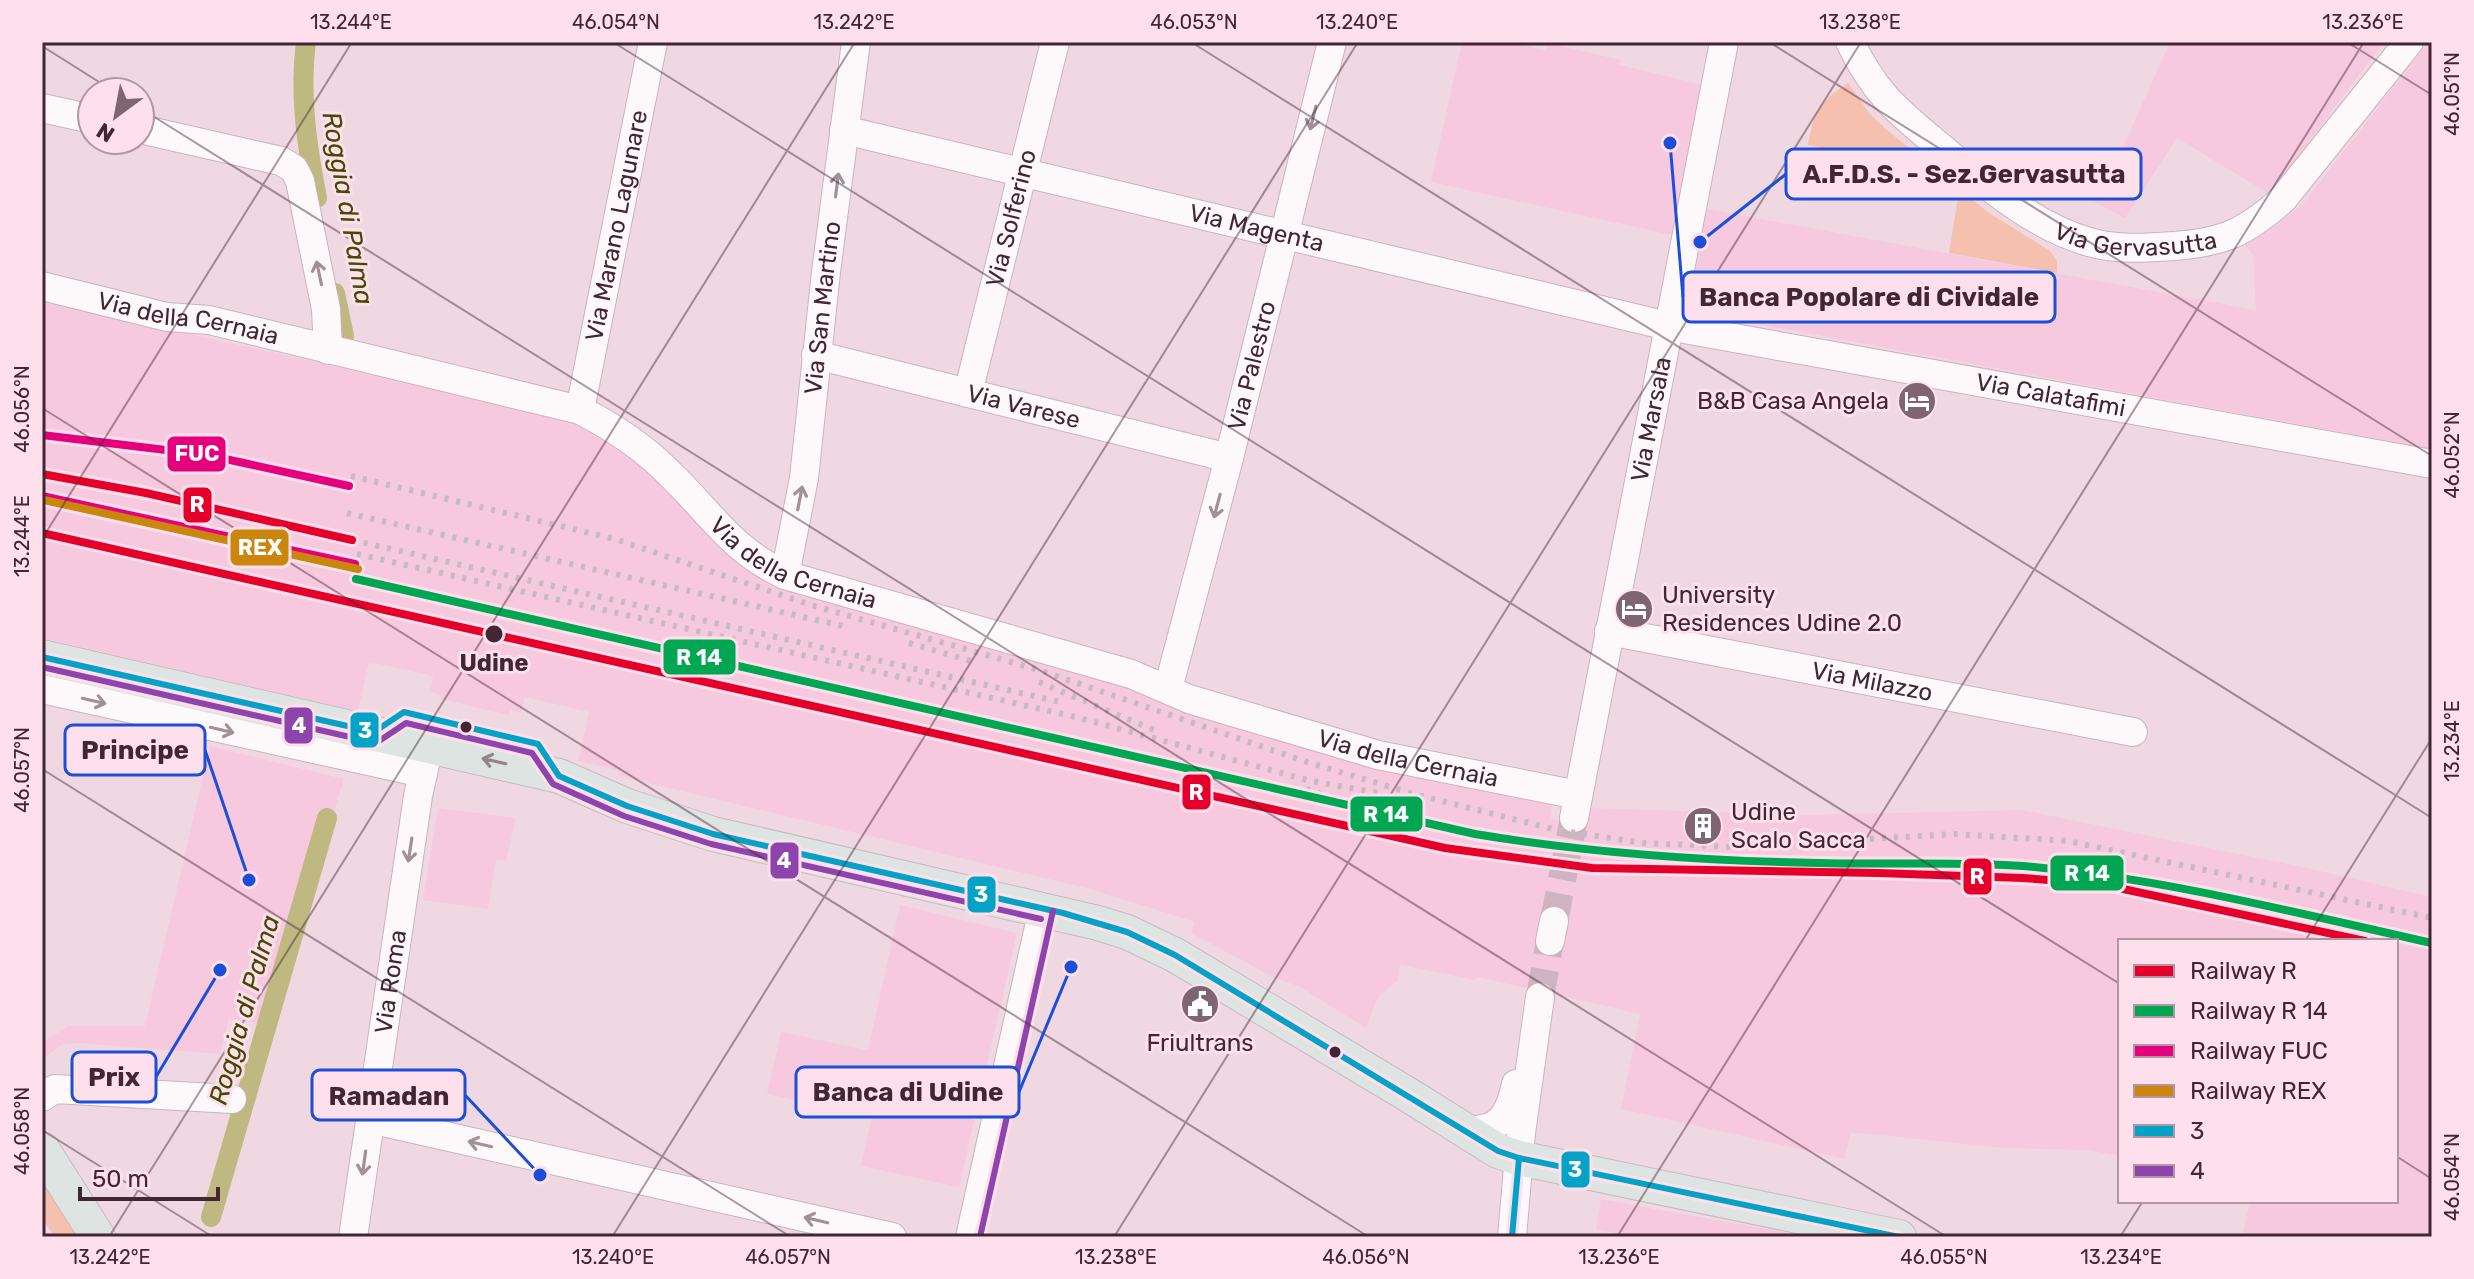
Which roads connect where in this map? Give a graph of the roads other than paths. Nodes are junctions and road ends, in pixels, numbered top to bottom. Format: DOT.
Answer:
graph roads {
  1 [pos="653,42"];
  2 [pos="856,42"];
  3 [pos="1055,42"];
  4 [pos="1332,42"];
  5 [pos="1724,42"];
  6 [pos="1850,42"];
  7 [pos="2409,42"];
  8 [pos="42,108"];
  9 [pos="76,115"];
  10 [pos="844,130"];
  11 [pos="156,133"];
  12 [pos="1023,173"];
  13 [pos="1284,237"];
  14 [pos="42,286"];
  15 [pos="1668,326"];
  16 [pos="328,350"];
  17 [pos="816,355"];
  18 [pos="968,393"];
  19 [pos="580,410"];
  20 [pos="1229,458"];
  21 [pos="2432,464"];
  22 [pos="785,575"];
  23 [pos="1609,631"];
  24 [pos="42,657"];
  25 [pos="42,689"];
  26 [pos="1168,689"];
  27 [pos="159,700"];
  28 [pos="2133,732"];
  29 [pos="426,759"];
  30 [pos="1576,806"];
  31 [pos="1043,909"];
  32 [pos="42,1097"];
  33 [pos="232,1099"];
  34 [pos="370,1119"];
  35 [pos="1465,1130"];
  36 [pos="42,1149"];
  37 [pos="1519,1158"];
  38 [pos="98,1237"];
  39 [pos="353,1237"];
  40 [pos="892,1237"];
  41 [pos="970,1237"];
  42 [pos="1512,1237"];
  43 [pos="1899,1237"];
  1 -- 19 [label="street, Via Marano Lagunare"];
  2 -- 10 [label="street, Via San Martino"];
  3 -- 12 [label="street, Via Solferino"];
  4 -- 13 [label="street, Via Palestro, one-way"];
  5 -- 15 [label="street, Via Marsala"];
  6 -- 7 [label="street, Via Gervasutta"];
  8 -- 9 [label="street"];
  10 -- 12 [label="street, Via Magenta"];
  17 -- 10 [label="street, Via San Martino, one-way"];
  16 -- 11 [label="street, one-way"];
  12 -- 13 [label="street, Via Magenta"];
  12 -- 18 [label="street, Via Solferino"];
  13 -- 15 [label="street, Via Magenta"];
  13 -- 20 [label="street, Via Palestro"];
  14 -- 16 [label="street, Via della Cernaia"];
  15 -- 21 [label="street, Via Calatafimi"];
  15 -- 23 [label="street, Via Marsala"];
  16 -- 19 [label="street, Via della Cernaia"];
  17 -- 18 [label="street, Via Varese"];
  22 -- 17 [label="street, Via San Martino, one-way"];
  18 -- 20 [label="street, Via Varese"];
  19 -- 22 [label="street, Via della Cernaia"];
  20 -- 26 [label="street, Via Palestro, one-way"];
  22 -- 26 [label="street, Via della Cernaia"];
  23 -- 28 [label="street, Via Milazzo"];
  23 -- 30 [label="street, Via Marsala"];
  24 -- 27 [label="main road"];
  25 -- 27 [label="street, one-way"];
  26 -- 30 [label="street, Via della Cernaia"];
  27 -- 29 [label="main road"];
  31 -- 29 [label="main road, one-way"];
  29 -- 34 [label="street, Via Roma, one-way"];
  31 -- 35 [label="main road"];
  31 -- 41 [label="street"];
  32 -- 33 [label="street"];
  34 -- 39 [label="street, Via Roma, one-way"];
  40 -- 34 [label="street, one-way"];
  35 -- 37 [label="main road"];
  35 -- 37 [label="street"];
  36 -- 38 [label="main road"];
  37 -- 42 [label="street"];
  37 -- 43 [label="main road"];
}
